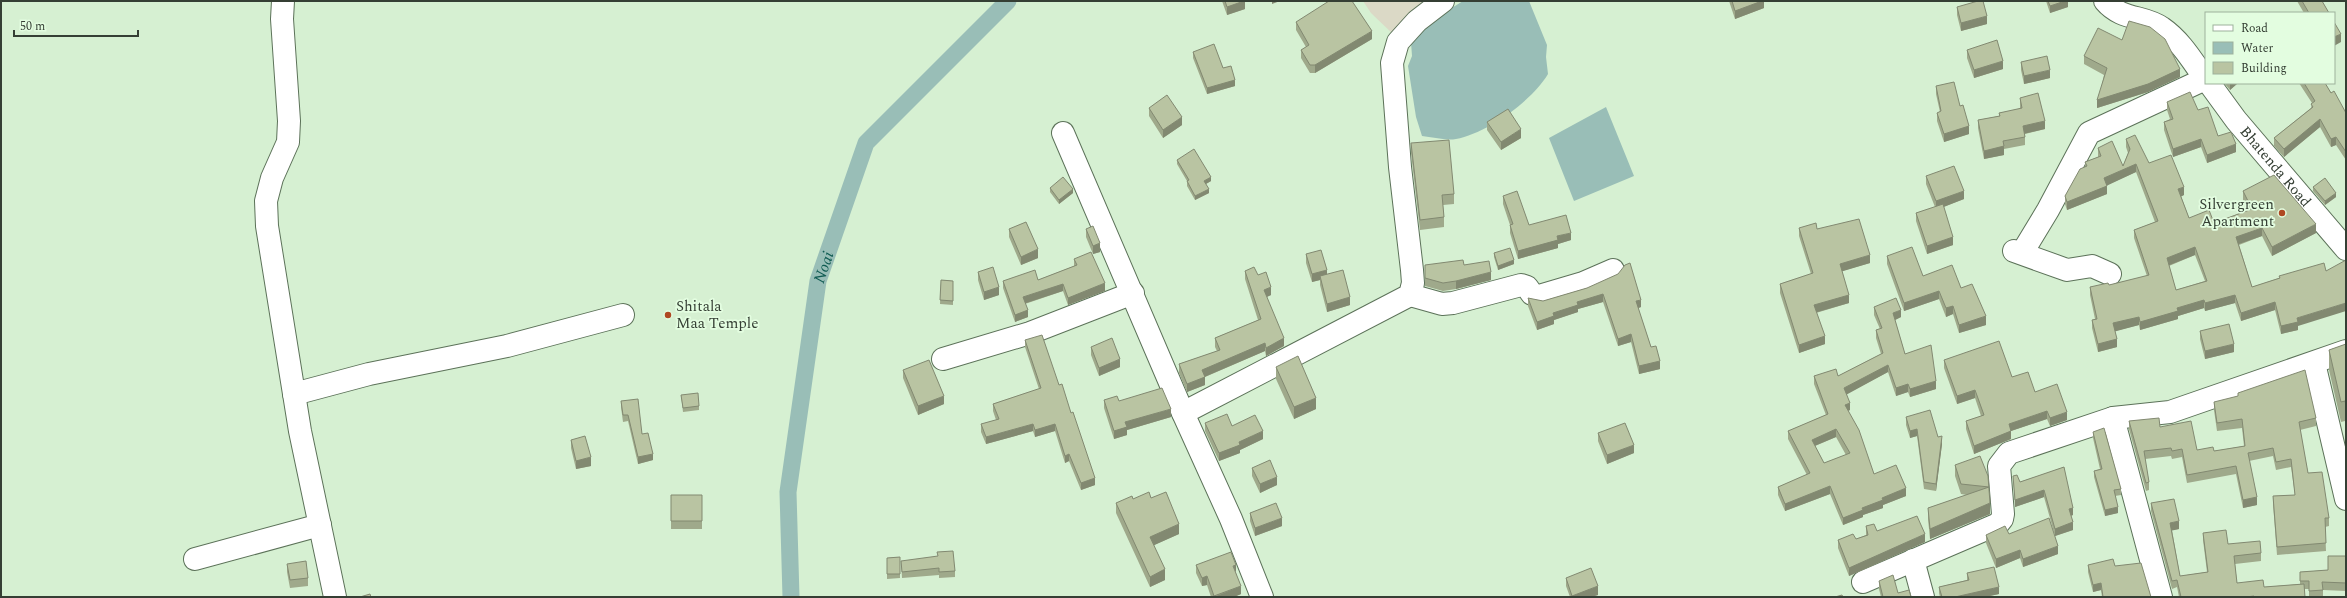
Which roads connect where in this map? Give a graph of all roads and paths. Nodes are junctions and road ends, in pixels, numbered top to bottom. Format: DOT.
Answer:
graph roads {
  1 [pos="283,1"];
  2 [pos="2105,1"];
  3 [pos="1440,2"];
  4 [pos="2205,77"];
  5 [pos="2205,81"];
  6 [pos="2210,84"];
  7 [pos="1063,133"];
  8 [pos="2346,249"];
  9 [pos="1613,270"];
  10 [pos="2110,274"];
  11 [pos="1133,293"];
  12 [pos="1410,295"];
  13 [pos="623,315"];
  14 [pos="2346,351"];
  15 [pos="943,359"];
  16 [pos="2314,363"];
  17 [pos="294,394"];
  18 [pos="1183,413"];
  19 [pos="2113,418"];
  20 [pos="2346,499"];
  21 [pos="320,525"];
  22 [pos="195,559"];
  23 [pos="1914,560"];
  24 [pos="1863,582"];
  25 [pos="335,597"];
  26 [pos="1262,597"];
  27 [pos="1923,597"];
  28 [pos="2161,597"];
  1 -- 17 [label="street"];
  2 -- 4 [label="street, Bhatenda Road"];
  3 -- 12 [label="street"];
  5 -- 10 [label="street"];
  6 -- 8 [label="street, Bhatenda Road"];
  7 -- 11 [label="street"];
  9 -- 12 [label="street"];
  11 -- 15 [label="street"];
  11 -- 18 [label="street"];
  12 -- 18 [label="street"];
  13 -- 17 [label="street"];
  14 -- 16 [label="street"];
  16 -- 19 [label="street"];
  16 -- 20 [label="street"];
  17 -- 21 [label="street"];
  18 -- 26 [label="street"];
  19 -- 23 [label="street"];
  19 -- 28 [label="street"];
  21 -- 22 [label="street"];
  21 -- 25 [label="street"];
  23 -- 24 [label="street"];
  23 -- 27 [label="street"];
}
